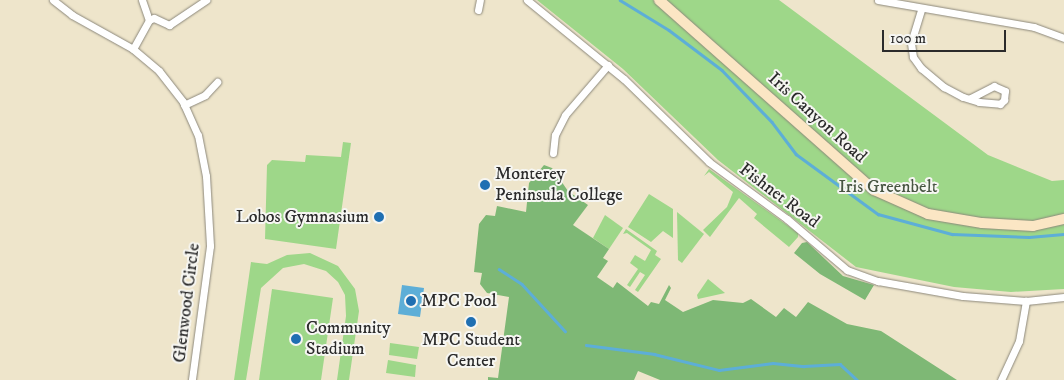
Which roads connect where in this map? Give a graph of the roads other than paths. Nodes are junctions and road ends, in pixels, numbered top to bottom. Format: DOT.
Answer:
graph roads {
  1 [pos="53,0"];
  2 [pos="142,0"];
  3 [pos="206,0"];
  4 [pos="480,0"];
  5 [pos="527,0"];
  6 [pos="659,0"];
  7 [pos="878,0"];
  8 [pos="478,10"];
  9 [pos="921,10"];
  10 [pos="149,20"];
  11 [pos="1064,38"];
  12 [pos="133,48"];
  13 [pos="608,65"];
  14 [pos="217,82"];
  15 [pos="970,98"];
  16 [pos="184,105"];
  17 [pos="553,152"];
  18 [pos="1064,219"];
  19 [pos="1064,297"];
  20 [pos="1026,301"];
  21 [pos="192,380"];
  22 [pos="1001,380"];
  1 -- 12 [label="street, Glenwood Circle"];
  2 -- 10 [label="street"];
  3 -- 10 [label="street"];
  4 -- 8 [label="street"];
  5 -- 13 [label="street, Fishnet Road"];
  6 -- 18 [label="street, Iris Canyon Road"];
  7 -- 9 [label="street"];
  9 -- 11 [label="street"];
  9 -- 15 [label="street"];
  10 -- 12 [label="street"];
  12 -- 16 [label="street, Glenwood Circle"];
  13 -- 17 [label="street"];
  13 -- 20 [label="street, Fishnet Road"];
  14 -- 16 [label="street"];
  15 -- 15 [label="street"];
  16 -- 21 [label="street, Glenwood Circle"];
  19 -- 20 [label="street, Fishnet Road"];
  20 -- 22 [label="street"];
}
